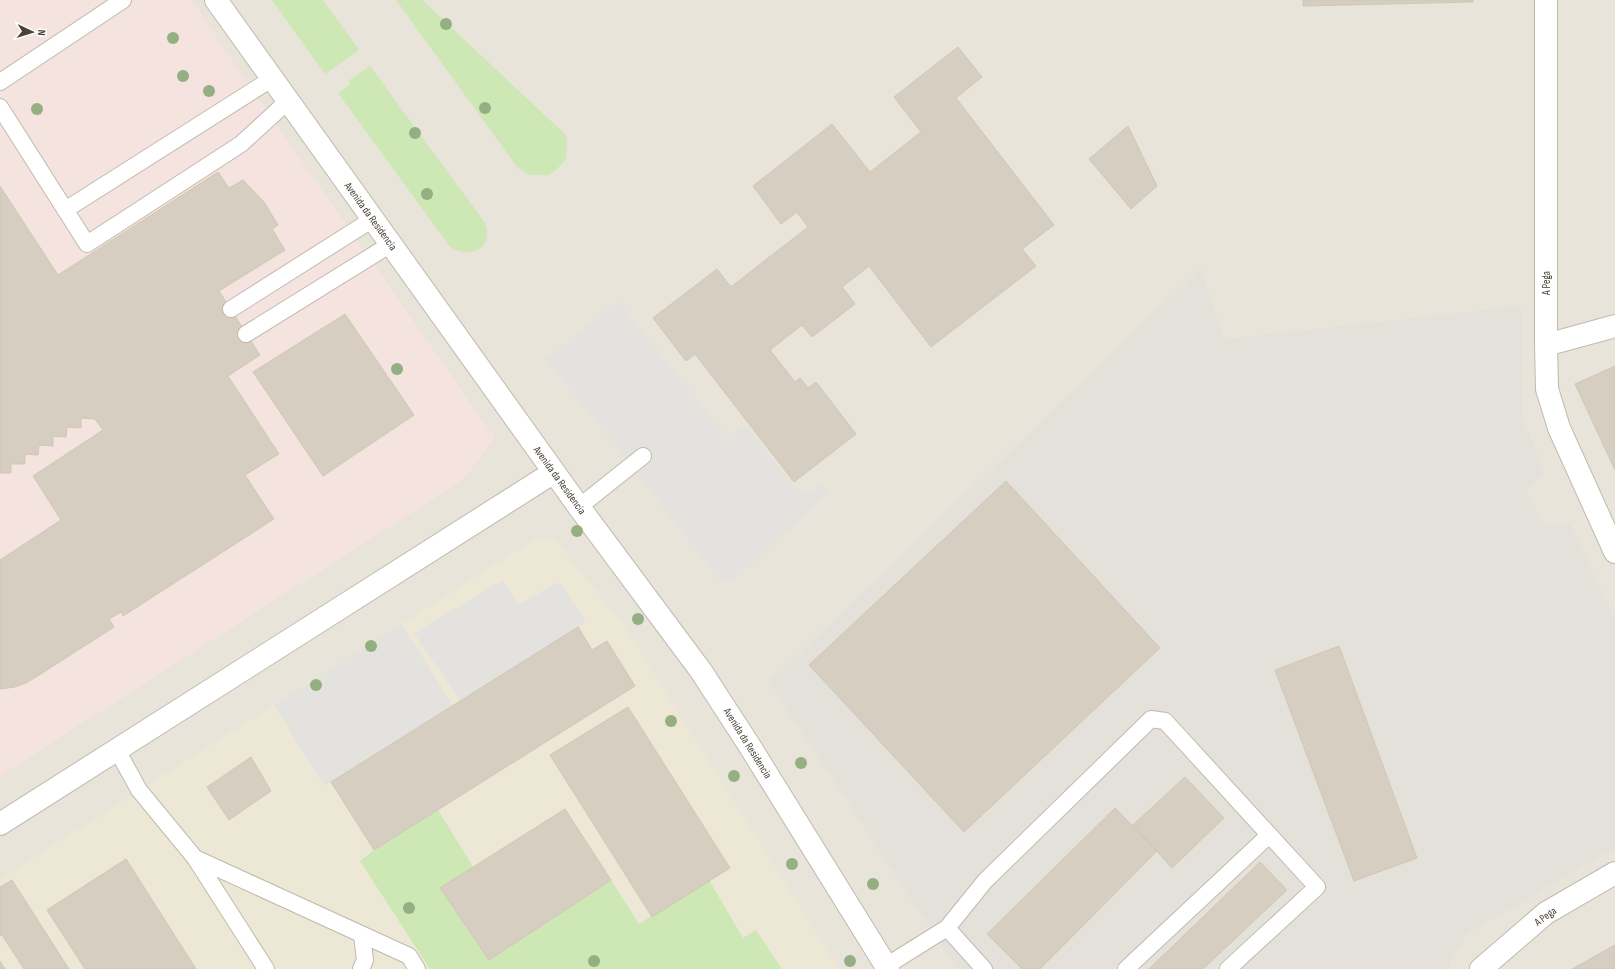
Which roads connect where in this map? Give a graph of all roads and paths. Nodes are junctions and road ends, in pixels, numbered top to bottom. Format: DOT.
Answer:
graph roads {
  1 [pos="123,0"];
  2 [pos="216,0"];
  3 [pos="1546,0"];
  4 [pos="273,78"];
  5 [pos="0,82"];
  6 [pos="289,100"];
  7 [pos="0,107"];
  8 [pos="65,210"];
  9 [pos="373,219"];
  10 [pos="391,244"];
  11 [pos="231,309"];
  12 [pos="1615,326"];
  13 [pos="246,334"];
  14 [pos="1546,345"];
  15 [pos="643,456"];
  16 [pos="554,472"];
  17 [pos="579,507"];
  18 [pos="1615,552"];
  19 [pos="117,750"];
  20 [pos="0,824"];
  21 [pos="1269,835"];
  22 [pos="195,858"];
  23 [pos="1615,873"];
  24 [pos="947,928"];
  25 [pos="362,935"];
  26 [pos="887,967"];
  27 [pos="266,969"];
  28 [pos="361,969"];
  29 [pos="417,969"];
  30 [pos="984,969"];
  31 [pos="1126,969"];
  32 [pos="1228,969"];
  33 [pos="1481,969"];
  1 -- 5 [label="lane"];
  2 -- 4 [label="street, Avenida da Residencia"];
  3 -- 14 [label="street, A Pega"];
  4 -- 6 [label="street, Avenida da Residencia"];
  4 -- 8 [label="lane"];
  6 -- 8 [label="lane"];
  6 -- 9 [label="street, Avenida da Residencia"];
  7 -- 8 [label="lane"];
  9 -- 10 [label="street, Avenida da Residencia"];
  9 -- 11 [label="lane"];
  10 -- 13 [label="lane"];
  10 -- 16 [label="street, Avenida da Residencia"];
  12 -- 14 [label="street"];
  14 -- 18 [label="street, A Pega"];
  15 -- 17 [label="lane"];
  16 -- 17 [label="street, Avenida da Residencia"];
  16 -- 19 [label="street"];
  17 -- 26 [label="street, Avenida da Residencia"];
  19 -- 20 [label="street"];
  19 -- 22 [label="lane"];
  21 -- 24 [label="lane"];
  21 -- 31 [label="lane"];
  21 -- 32 [label="lane"];
  22 -- 25 [label="lane"];
  22 -- 27 [label="lane"];
  23 -- 33 [label="street, A Pega"];
  24 -- 26 [label="lane"];
  24 -- 30 [label="lane"];
  25 -- 28 [label="lane"];
  25 -- 29 [label="lane"];
}
